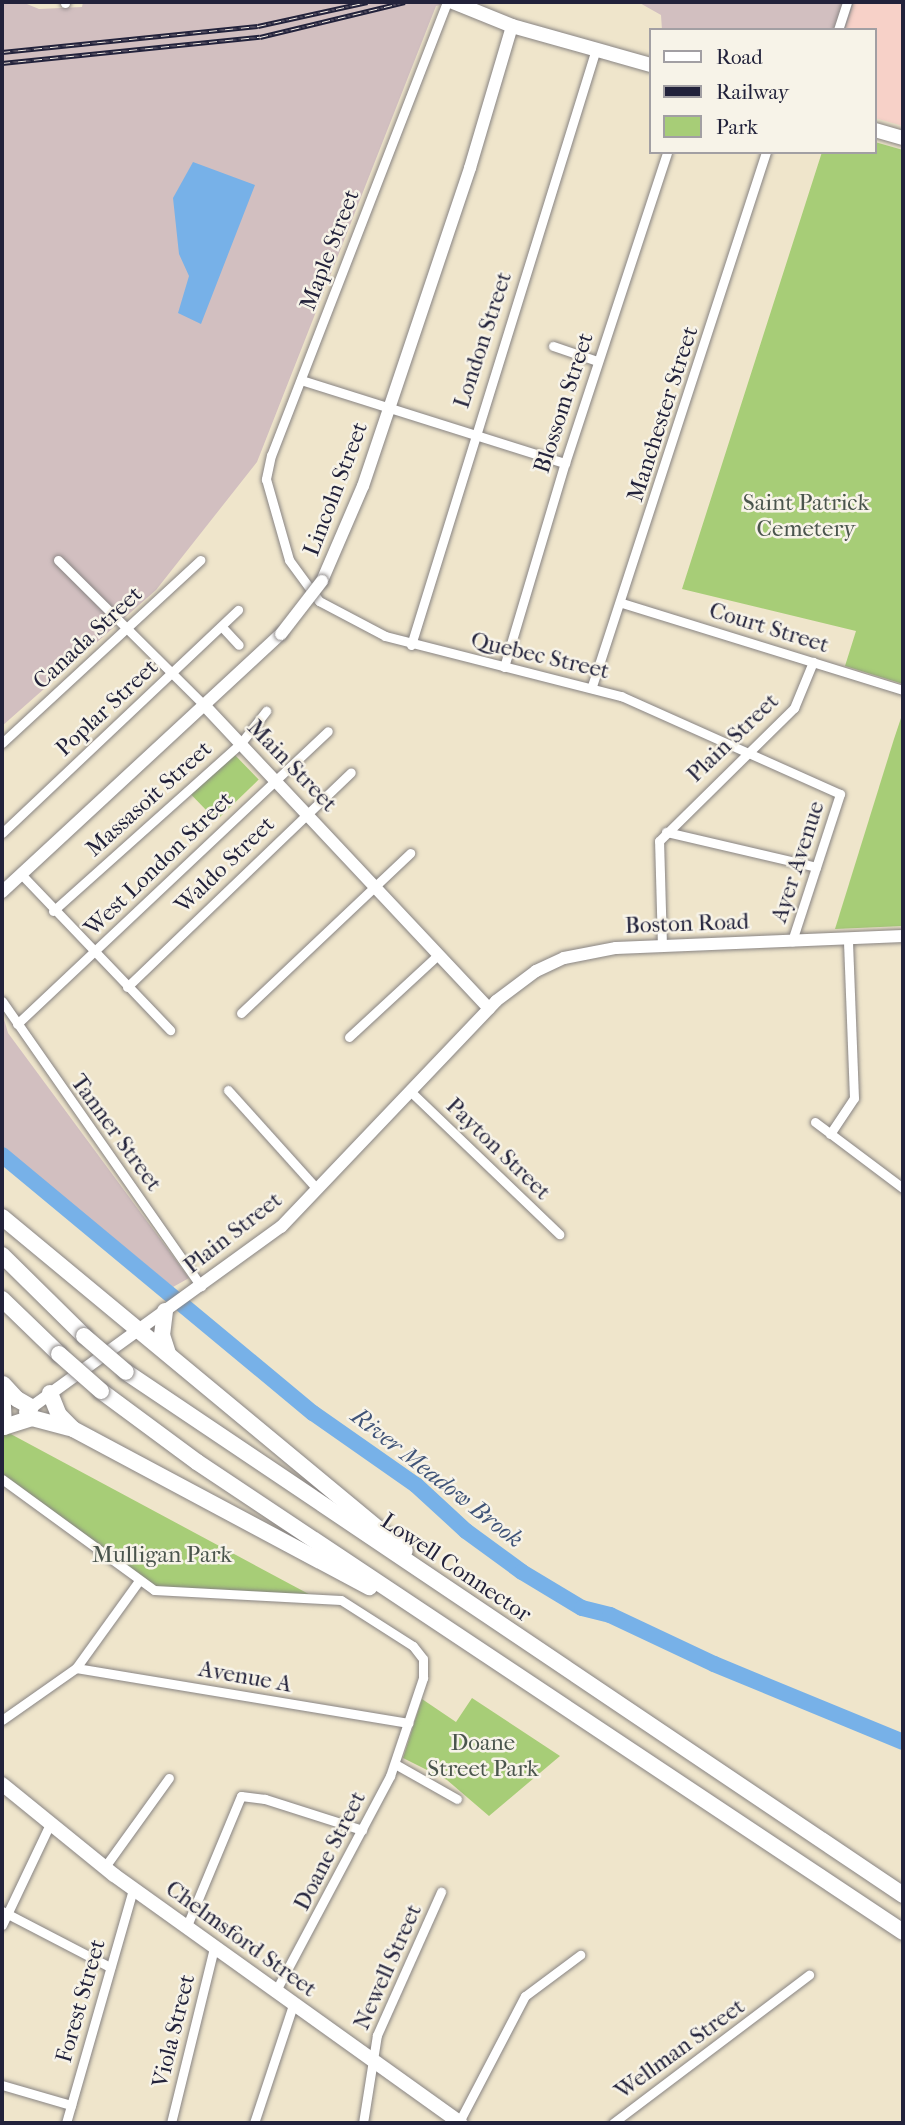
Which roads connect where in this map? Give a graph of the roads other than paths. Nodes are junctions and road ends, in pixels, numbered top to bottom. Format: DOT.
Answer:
graph roads {
  1 [pos="447,2"];
  2 [pos="453,2"];
  3 [pos="847,2"];
  4 [pos="512,26"];
  5 [pos="839,28"];
  6 [pos="596,49"];
  7 [pos="650,65"];
  8 [pos="877,131"];
  9 [pos="903,138"];
  10 [pos="666,154"];
  11 [pos="765,154"];
  12 [pos="553,346"];
  13 [pos="597,361"];
  14 [pos="301,380"];
  15 [pos="389,410"];
  16 [pos="473,436"];
  17 [pos="565,463"];
  18 [pos="275,515"];
  19 [pos="58,560"];
  20 [pos="200,560"];
  21 [pos="622,603"];
  22 [pos="238,610"];
  23 [pos="128,627"];
  24 [pos="223,628"];
  25 [pos="239,645"];
  26 [pos="411,645"];
  27 [pos="813,662"];
  28 [pos="504,667"];
  29 [pos="173,673"];
  30 [pos="592,686"];
  31 [pos="903,690"];
  32 [pos="205,706"];
  33 [pos="266,711"];
  34 [pos="328,731"];
  35 [pos="2,743"];
  36 [pos="241,743"];
  37 [pos="748,754"];
  38 [pos="351,772"];
  39 [pos="276,780"];
  40 [pos="840,794"];
  41 [pos="307,812"];
  42 [pos="666,832"];
  43 [pos="2,833"];
  44 [pos="410,853"];
  45 [pos="816,867"];
  46 [pos="21,874"];
  47 [pos="376,886"];
  48 [pos="2,892"];
  49 [pos="53,911"];
  50 [pos="903,936"];
  51 [pos="848,939"];
  52 [pos="792,941"];
  53 [pos="663,946"];
  54 [pos="94,953"];
  55 [pos="439,954"];
  56 [pos="127,987"];
  57 [pos="2,1002"];
  58 [pos="489,1008"];
  59 [pos="241,1013"];
  60 [pos="17,1024"];
  61 [pos="170,1030"];
  62 [pos="349,1037"];
  63 [pos="228,1090"];
  64 [pos="410,1091"];
  65 [pos="815,1122"];
  66 [pos="830,1133"];
  67 [pos="903,1188"];
  68 [pos="317,1189"];
  69 [pos="2,1217"];
  70 [pos="559,1234"];
  71 [pos="2,1255"];
  72 [pos="195,1290"];
  73 [pos="2,1299"];
  74 [pos="165,1311"];
  75 [pos="137,1330"];
  76 [pos="169,1355"];
  77 [pos="2,1384"];
  78 [pos="50,1394"];
  79 [pos="31,1407"];
  80 [pos="3,1428"];
  81 [pos="73,1429"];
  82 [pos="2,1479"];
  83 [pos="138,1582"];
  84 [pos="469,1604"];
  85 [pos="452,1631"];
  86 [pos="76,1668"];
  87 [pos="2,1720"];
  88 [pos="408,1723"];
  89 [pos="395,1764"];
  90 [pos="169,1777"];
  91 [pos="2,1784"];
  92 [pos="457,1799"];
  93 [pos="49,1826"];
  94 [pos="362,1830"];
  95 [pos="104,1868"];
  96 [pos="133,1889"];
  97 [pos="441,1892"];
  98 [pos="903,1895"];
  99 [pos="5,1912"];
  100 [pos="2,1925"];
  101 [pos="187,1928"];
  102 [pos="903,1932"];
  103 [pos="214,1948"];
  104 [pos="580,1955"];
  105 [pos="110,1967"];
  106 [pos="808,1975"];
  107 [pos="275,1992"];
  108 [pos="293,2005"];
  109 [pos="371,2057"];
  110 [pos="2,2085"];
  111 [pos="71,2105"];
  112 [pos="66,2123"];
  113 [pos="171,2123"];
  114 [pos="254,2123"];
  115 [pos="363,2123"];
  116 [pos="459,2123"];
  117 [pos="613,2123"];
  1 -- 14 [label="street, Maple Street"];
  2 -- 4 [label="main road"];
  3 -- 5 [label="street"];
  4 -- 6 [label="main road"];
  4 -- 15 [label="street, Lincoln Street"];
  6 -- 7 [label="main road"];
  6 -- 16 [label="street, London Street"];
  8 -- 9 [label="main road"];
  10 -- 13 [label="street, Blossom Street"];
  11 -- 21 [label="street, Manchester Street"];
  12 -- 13 [label="street"];
  13 -- 17 [label="street, Blossom Street"];
  14 -- 15 [label="street"];
  14 -- 18 [label="street, Maple Street"];
  15 -- 16 [label="street"];
  15 -- 32 [label="street, Lincoln Street, bridge"];
  16 -- 17 [label="street"];
  16 -- 26 [label="street, London Street"];
  17 -- 28 [label="street, Blossom Street"];
  18 -- 26 [label="street, Quebec Street"];
  19 -- 23 [label="street, Main Street"];
  20 -- 23 [label="street, Canada Street"];
  21 -- 27 [label="street, Court Street"];
  21 -- 30 [label="street, Manchester Street"];
  22 -- 24 [label="street, Poplar Street"];
  23 -- 29 [label="street, Main Street"];
  23 -- 35 [label="street, Canada Street"];
  24 -- 25 [label="street"];
  24 -- 29 [label="street, Poplar Street"];
  26 -- 28 [label="street, Quebec Street"];
  27 -- 31 [label="street, Court Street"];
  27 -- 37 [label="street, Plain Street"];
  28 -- 30 [label="street, Quebec Street"];
  29 -- 32 [label="street, Main Street"];
  29 -- 43 [label="street, Poplar Street"];
  30 -- 37 [label="street, Quebec Street"];
  32 -- 36 [label="street, Main Street"];
  32 -- 46 [label="street, Lincoln Street"];
  33 -- 36 [label="street, Massasoit Street"];
  34 -- 39 [label="street, West London Street"];
  36 -- 39 [label="street, Main Street"];
  36 -- 49 [label="street, Massasoit Street"];
  37 -- 40 [label="street, Quebec Street"];
  37 -- 42 [label="street, Plain Street"];
  38 -- 41 [label="street, Waldo Street"];
  39 -- 41 [label="street, Main Street"];
  39 -- 54 [label="street, West London Street"];
  40 -- 45 [label="street, Ayer Avenue"];
  41 -- 47 [label="street, Main Street"];
  41 -- 56 [label="street, Waldo Street"];
  42 -- 45 [label="street"];
  42 -- 53 [label="street"];
  44 -- 47 [label="street"];
  45 -- 52 [label="street, Ayer Avenue"];
  46 -- 48 [label="street, Lincoln Street"];
  46 -- 49 [label="street"];
  47 -- 55 [label="street, Main Street"];
  47 -- 59 [label="street"];
  49 -- 54 [label="street"];
  50 -- 51 [label="street, Boston Road"];
  51 -- 52 [label="street, Boston Road"];
  51 -- 66 [label="street"];
  52 -- 53 [label="street, Boston Road"];
  53 -- 58 [label="street, Boston Road"];
  54 -- 56 [label="street"];
  54 -- 60 [label="street, West London Street"];
  55 -- 58 [label="street, Main Street"];
  55 -- 62 [label="street"];
  56 -- 61 [label="street"];
  57 -- 60 [label="street, Tanner Street"];
  58 -- 64 [label="street, Plain Street"];
  60 -- 72 [label="street, Tanner Street"];
  63 -- 68 [label="street"];
  64 -- 68 [label="street, Plain Street"];
  64 -- 70 [label="street, Payton Street"];
  65 -- 66 [label="street"];
  66 -- 67 [label="street"];
  68 -- 72 [label="street, Plain Street"];
  69 -- 75 [label="highway"];
  71 -- 84 [label="highway, Lowell Connector, bridge"];
  72 -- 74 [label="street, Plain Street"];
  73 -- 85 [label="highway, bridge"];
  74 -- 75 [label="street, Plain Street"];
  74 -- 76 [label="highway"];
  75 -- 76 [label="highway"];
  75 -- 78 [label="street, Plain Street"];
  76 -- 84 [label="highway"];
  77 -- 79 [label="highway"];
  77 -- 80 [label="highway"];
  78 -- 79 [label="street, Plain Street"];
  78 -- 81 [label="highway"];
  79 -- 80 [label="street, Plain Street"];
  80 -- 81 [label="highway"];
  81 -- 85 [label="highway"];
  82 -- 83 [label="street"];
  83 -- 86 [label="street"];
  83 -- 88 [label="street, Doane Street"];
  84 -- 98 [label="highway, Lowell Connector"];
  85 -- 102 [label="highway"];
  86 -- 87 [label="street"];
  86 -- 88 [label="street, Avenue A"];
  88 -- 89 [label="street, Doane Street"];
  89 -- 92 [label="street"];
  89 -- 94 [label="street, Doane Street"];
  90 -- 95 [label="street"];
  91 -- 93 [label="main road, Chelmsford Street"];
  93 -- 95 [label="main road, Chelmsford Street"];
  93 -- 99 [label="street"];
  94 -- 101 [label="street"];
  94 -- 107 [label="street, Doane Street"];
  95 -- 96 [label="main road, Chelmsford Street"];
  96 -- 101 [label="main road, Chelmsford Street"];
  96 -- 105 [label="street, Forest Street"];
  97 -- 109 [label="street, Newell Street"];
  99 -- 100 [label="street"];
  99 -- 105 [label="street"];
  101 -- 103 [label="main road, Chelmsford Street"];
  103 -- 107 [label="main road, Chelmsford Street"];
  103 -- 113 [label="street, Viola Street"];
  104 -- 116 [label="street"];
  105 -- 111 [label="street, Forest Street"];
  106 -- 117 [label="street, Wellman Street"];
  107 -- 108 [label="main road, Chelmsford Street"];
  108 -- 109 [label="main road, Chelmsford Street"];
  108 -- 114 [label="street"];
  109 -- 115 [label="street, Newell Street"];
  109 -- 116 [label="main road, Chelmsford Street"];
  110 -- 111 [label="street"];
  111 -- 112 [label="street, Forest Street"];
}
